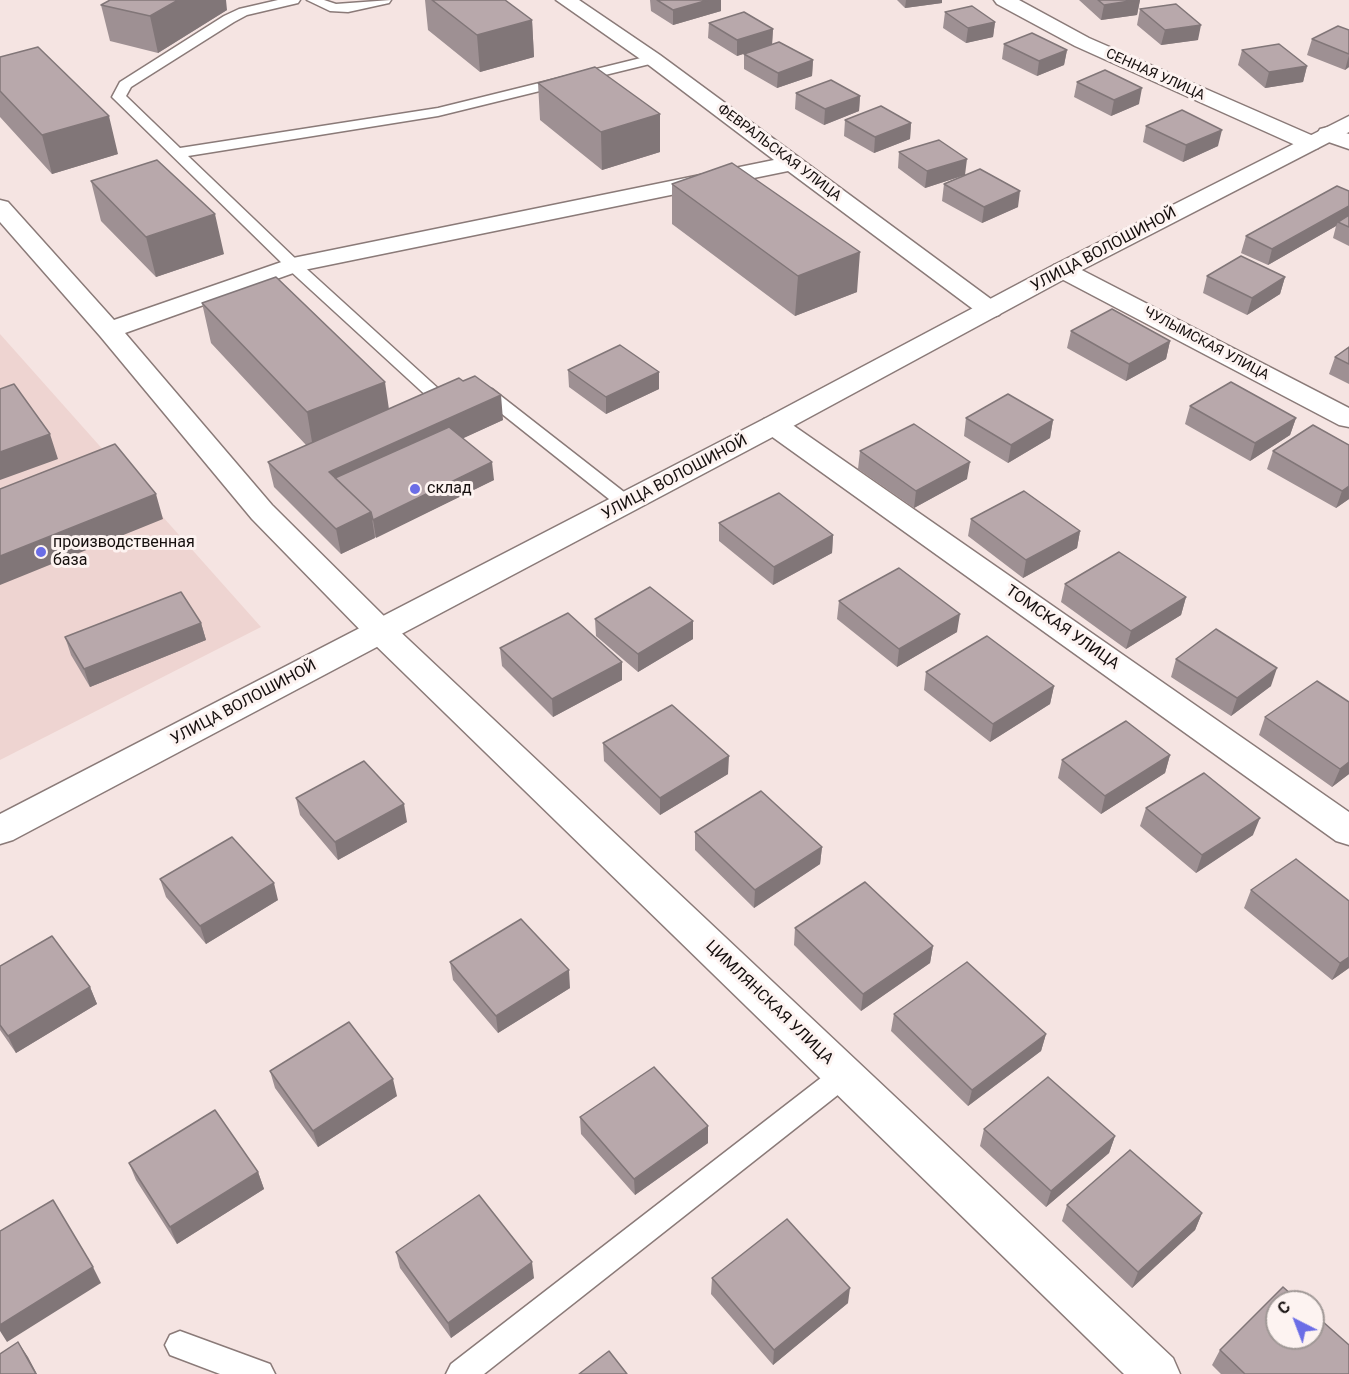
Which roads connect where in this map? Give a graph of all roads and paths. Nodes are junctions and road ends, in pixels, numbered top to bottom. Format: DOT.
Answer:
graph roads {
  1 [pos="294,0"];
  2 [pos="314,0"];
  3 [pos="385,0"];
  4 [pos="566,0"];
  5 [pos="1004,0"];
  6 [pos="653,59"];
  7 [pos="1334,136"];
  8 [pos="178,153"];
  9 [pos="792,163"];
  10 [pos="0,207"];
  11 [pos="293,265"];
  12 [pos="1063,270"];
  13 [pos="990,310"];
  14 [pos="109,330"];
  15 [pos="1349,419"];
  16 [pos="774,425"];
  17 [pos="626,503"];
  18 [pos="381,632"];
  19 [pos="0,830"];
  20 [pos="1349,831"];
  21 [pos="844,1075"];
  22 [pos="180,1345"];
  23 [pos="260,1374"];
  24 [pos="461,1374"];
  25 [pos="1157,1374"];
  1 -- 8 [label="lane"];
  2 -- 3 [label="lane"];
  4 -- 6 [label="street, ФЕВРАЛЬСКАЯ УЛИЦА"];
  5 -- 7 [label="street, СЕННАЯ УЛИЦА"];
  6 -- 8 [label="lane"];
  6 -- 9 [label="street, ФЕВРАЛЬСКАЯ УЛИЦА"];
  7 -- 12 [label="street, УЛИЦА ВОЛОШИНОЙ"];
  8 -- 11 [label="lane"];
  9 -- 11 [label="street"];
  9 -- 13 [label="street, ФЕВРАЛЬСКАЯ УЛИЦА"];
  10 -- 14 [label="street, ЦИМЛЯНСКАЯ УЛИЦА"];
  11 -- 14 [label="street"];
  11 -- 17 [label="lane"];
  12 -- 13 [label="street, УЛИЦА ВОЛОШИНОЙ"];
  12 -- 15 [label="street, ЧУЛЫМСКАЯ УЛИЦА"];
  13 -- 16 [label="street, УЛИЦА ВОЛОШИНОЙ"];
  14 -- 18 [label="street, ЦИМЛЯНСКАЯ УЛИЦА"];
  16 -- 17 [label="street, УЛИЦА ВОЛОШИНОЙ"];
  16 -- 20 [label="street, ТОМСКАЯ УЛИЦА"];
  17 -- 18 [label="street, УЛИЦА ВОЛОШИНОЙ"];
  18 -- 19 [label="street, УЛИЦА ВОЛОШИНОЙ"];
  18 -- 21 [label="street, ЦИМЛЯНСКАЯ УЛИЦА"];
  21 -- 24 [label="lane"];
  21 -- 25 [label="street, ЦИМЛЯНСКАЯ УЛИЦА"];
  22 -- 23 [label="lane"];
}
